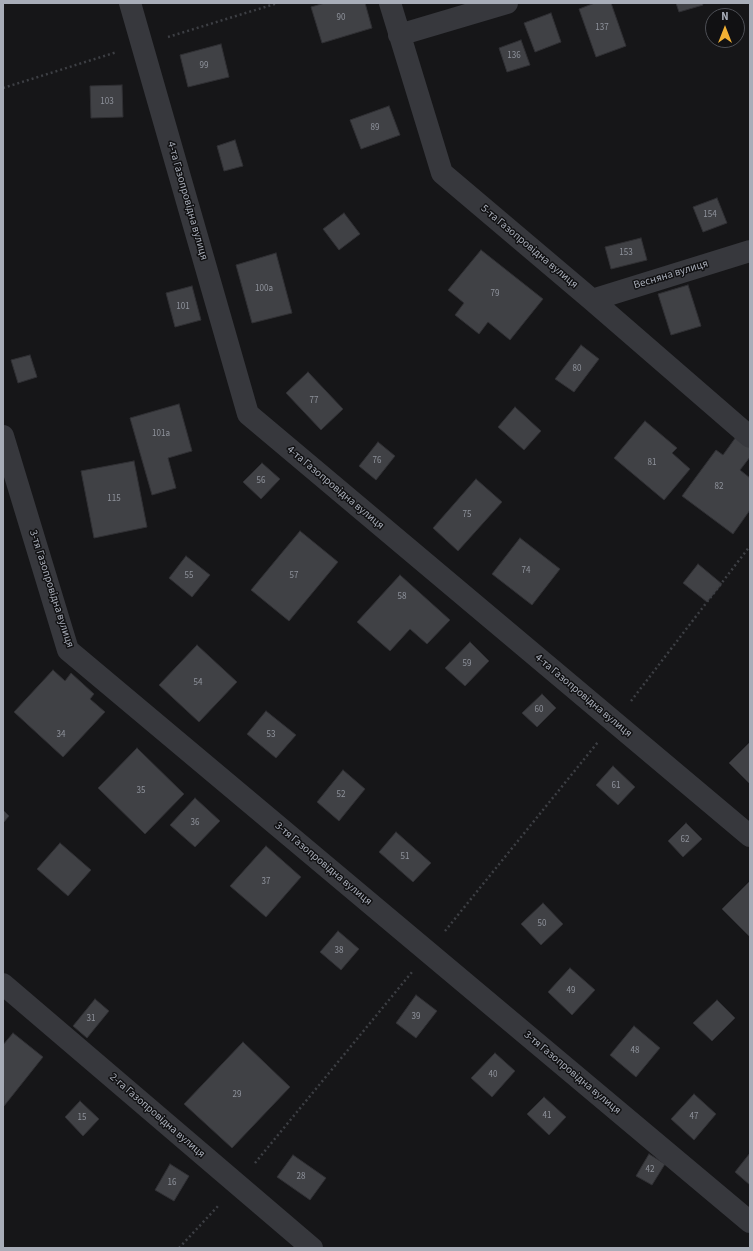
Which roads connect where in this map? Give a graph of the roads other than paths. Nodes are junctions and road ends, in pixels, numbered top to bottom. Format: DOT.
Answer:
graph roads {
  1 [pos="130,3"];
  2 [pos="390,3"];
  3 [pos="507,3"];
  4 [pos="399,35"];
  5 [pos="750,251"];
  6 [pos="592,300"];
  7 [pos="3,436"];
  8 [pos="750,437"];
  9 [pos="750,836"];
  10 [pos="3,984"];
  11 [pos="750,1222"];
  12 [pos="312,1248"];
  1 -- 9 [label="street, 4-та Газопровідна вулиця"];
  2 -- 4 [label="street, 5-та Газопровідна вулиця"];
  3 -- 4 [label="street"];
  4 -- 6 [label="street, 5-та Газопровідна вулиця"];
  5 -- 6 [label="street, Весняна вулиця"];
  6 -- 8 [label="street, 5-та Газопровідна вулиця"];
  7 -- 11 [label="street, 3-тя Газопровідна вулиця"];
  10 -- 12 [label="street, 2-га Газопровідна вулиця"];
}
